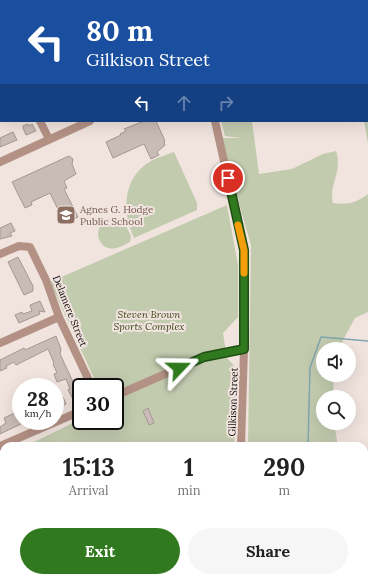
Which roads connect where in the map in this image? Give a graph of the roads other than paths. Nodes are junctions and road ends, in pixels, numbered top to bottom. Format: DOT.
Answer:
graph roads {
  1 [pos="40,122"];
  2 [pos="88,122"];
  3 [pos="215,122"];
  4 [pos="49,139"];
  5 [pos="0,162"];
  6 [pos="0,254"];
  7 [pos="60,317"];
  8 [pos="0,343"];
  9 [pos="244,349"];
  10 [pos="88,378"];
  11 [pos="124,392"];
  12 [pos="72,415"];
  13 [pos="9,442"];
  14 [pos="241,442"];
  1 -- 4 [label="street"];
  2 -- 4 [label="street"];
  3 -- 9 [label="street, Gilkison Street"];
  4 -- 5 [label="street"];
  6 -- 7 [label="street, Delamere Street"];
  7 -- 8 [label="street"];
  7 -- 10 [label="street, Delamere Street"];
  9 -- 11 [label="street"];
  9 -- 14 [label="street, Gilkison Street"];
  12 -- 13 [label="street"];
}
